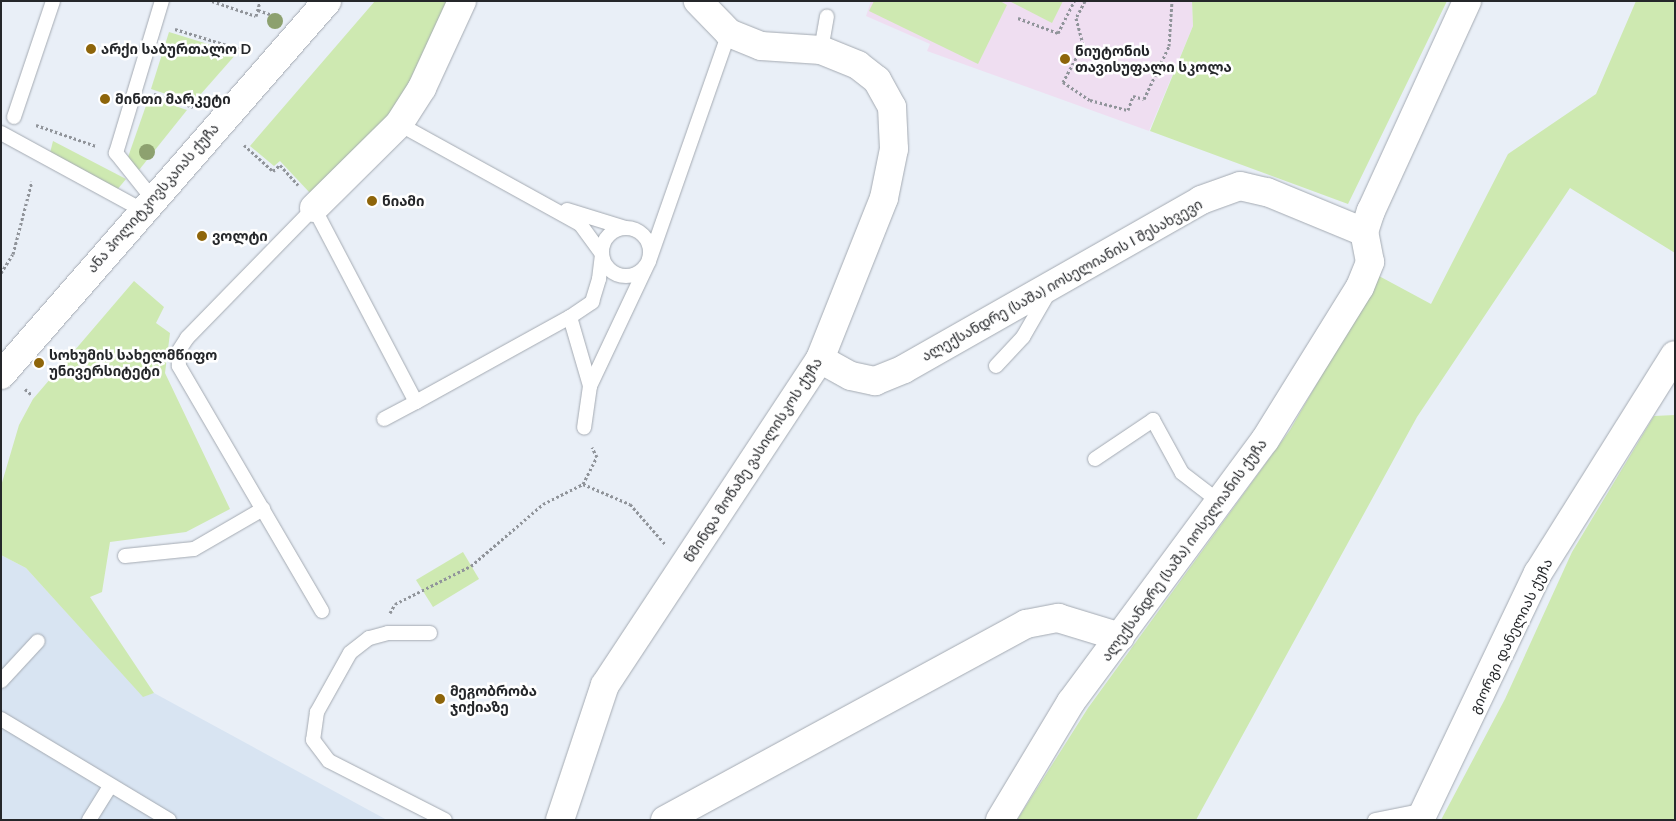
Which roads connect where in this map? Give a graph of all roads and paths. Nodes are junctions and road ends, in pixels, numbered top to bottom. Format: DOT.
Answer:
graph roads {
  1 [pos="53,1"];
  2 [pos="162,1"];
  3 [pos="212,1"];
  4 [pos="260,1"];
  5 [pos="327,1"];
  6 [pos="462,1"];
  7 [pos="698,1"];
  8 [pos="1074,1"];
  9 [pos="1085,1"];
  10 [pos="1172,1"];
  11 [pos="1467,1"];
  12 [pos="258,10"];
  13 [pos="275,16"];
  14 [pos="826,17"];
  15 [pos="1018,18"];
  16 [pos="156,22"];
  17 [pos="728,33"];
  18 [pos="243,50"];
  19 [pos="821,50"];
  20 [pos="135,88"];
  21 [pos="193,107"];
  22 [pos="14,118"];
  23 [pos="400,124"];
  24 [pos="51,131"];
  25 [pos="1,132"];
  26 [pos="244,145"];
  27 [pos="97,146"];
  28 [pos="32,181"];
  29 [pos="147,204"];
  30 [pos="550,205"];
  31 [pos="315,207"];
  32 [pos="625,228"];
  33 [pos="1364,232"];
  34 [pos="602,254"];
  35 [pos="649,261"];
  36 [pos="1,273"];
  37 [pos="1051,287"];
  38 [pos="570,317"];
  39 [pos="1675,355"];
  40 [pos="820,359"];
  41 [pos="996,366"];
  42 [pos="1,375"];
  43 [pos="590,386"];
  44 [pos="416,402"];
  45 [pos="384,419"];
  46 [pos="584,428"];
  47 [pos="1095,459"];
  48 [pos="583,484"];
  49 [pos="1221,504"];
  50 [pos="263,509"];
  51 [pos="124,556"];
  52 [pos="686,564"];
  53 [pos="322,610"];
  54 [pos="388,633"];
  55 [pos="430,633"];
  56 [pos="1120,637"];
  57 [pos="38,640"];
  58 [pos="1,681"];
  59 [pos="1,720"];
  60 [pos="110,786"];
  61 [pos="1423,815"];
  62 [pos="89,820"];
  63 [pos="169,820"];
  64 [pos="445,820"];
  65 [pos="560,820"];
  66 [pos="665,820"];
  67 [pos="1000,820"];
  68 [pos="1375,820"];
  1 -- 22 [label="lane"];
  2 -- 16 [label="lane"];
  3 -- 12 [label="path"];
  4 -- 12 [label="path"];
  5 -- 29 [label="street, ანა პოლიტკოვსკაიას ქუჩა"];
  6 -- 23 [label="street"];
  7 -- 17 [label="street, წმინდა მოწამე ვასილისკოს ქუჩა"];
  8 -- 15 [label="path"];
  9 -- 10 [label="path"];
  11 -- 33 [label="street"];
  12 -- 13 [label="path"];
  14 -- 19 [label="lane"];
  16 -- 18 [label="path"];
  16 -- 20 [label="lane"];
  17 -- 19 [label="street, წმინდა მოწამე ვასილისკოს ქუჩა"];
  17 -- 35 [label="lane"];
  19 -- 40 [label="street, წმინდა მოწამე ვასილისკოს ქუჩა"];
  20 -- 21 [label="path"];
  20 -- 29 [label="lane"];
  23 -- 30 [label="lane"];
  23 -- 31 [label="street"];
  24 -- 27 [label="path"];
  25 -- 29 [label="lane"];
  26 -- 31 [label="path"];
  28 -- 36 [label="path"];
  29 -- 42 [label="street, ანა პოლიტკოვსკაიას ქუჩა"];
  30 -- 32 [label="lane"];
  30 -- 34 [label="lane"];
  31 -- 44 [label="lane"];
  31 -- 50 [label="lane"];
  32 -- 34 [label="lane"];
  32 -- 35 [label="lane"];
  33 -- 37 [label="street, ალექსანდრე (საშა) იოსელიანის I შესახვევი"];
  33 -- 49 [label="street, ალექსანდრე (საშა) იოსელიანის ქუჩა"];
  34 -- 35 [label="lane"];
  34 -- 38 [label="lane"];
  35 -- 43 [label="lane"];
  37 -- 40 [label="street, ალექსანდრე (საშა) იოსელიანის I შესახვევი"];
  37 -- 41 [label="lane"];
  38 -- 43 [label="lane"];
  38 -- 44 [label="lane"];
  39 -- 61 [label="street, გიორგი დანელიას ქუჩა"];
  40 -- 52 [label="street, წმინდა მოწამე ვასილისკოს ქუჩა"];
  43 -- 46 [label="lane"];
  44 -- 45 [label="lane"];
  46 -- 48 [label="path"];
  47 -- 49 [label="lane"];
  48 -- 52 [label="path"];
  48 -- 54 [label="path"];
  49 -- 56 [label="street, ალექსანდრე (საშა) იოსელიანის ქუჩა"];
  50 -- 51 [label="lane"];
  50 -- 53 [label="lane"];
  52 -- 65 [label="street, წმინდა მოწამე ვასილისკოს ქუჩა"];
  54 -- 55 [label="lane"];
  54 -- 64 [label="lane"];
  56 -- 66 [label="street"];
  56 -- 67 [label="street, ალექსანდრე (საშა) იოსელიანის ქუჩა"];
  57 -- 58 [label="lane"];
  59 -- 60 [label="lane"];
  60 -- 62 [label="lane"];
  60 -- 63 [label="lane"];
  61 -- 68 [label="lane"];
}
